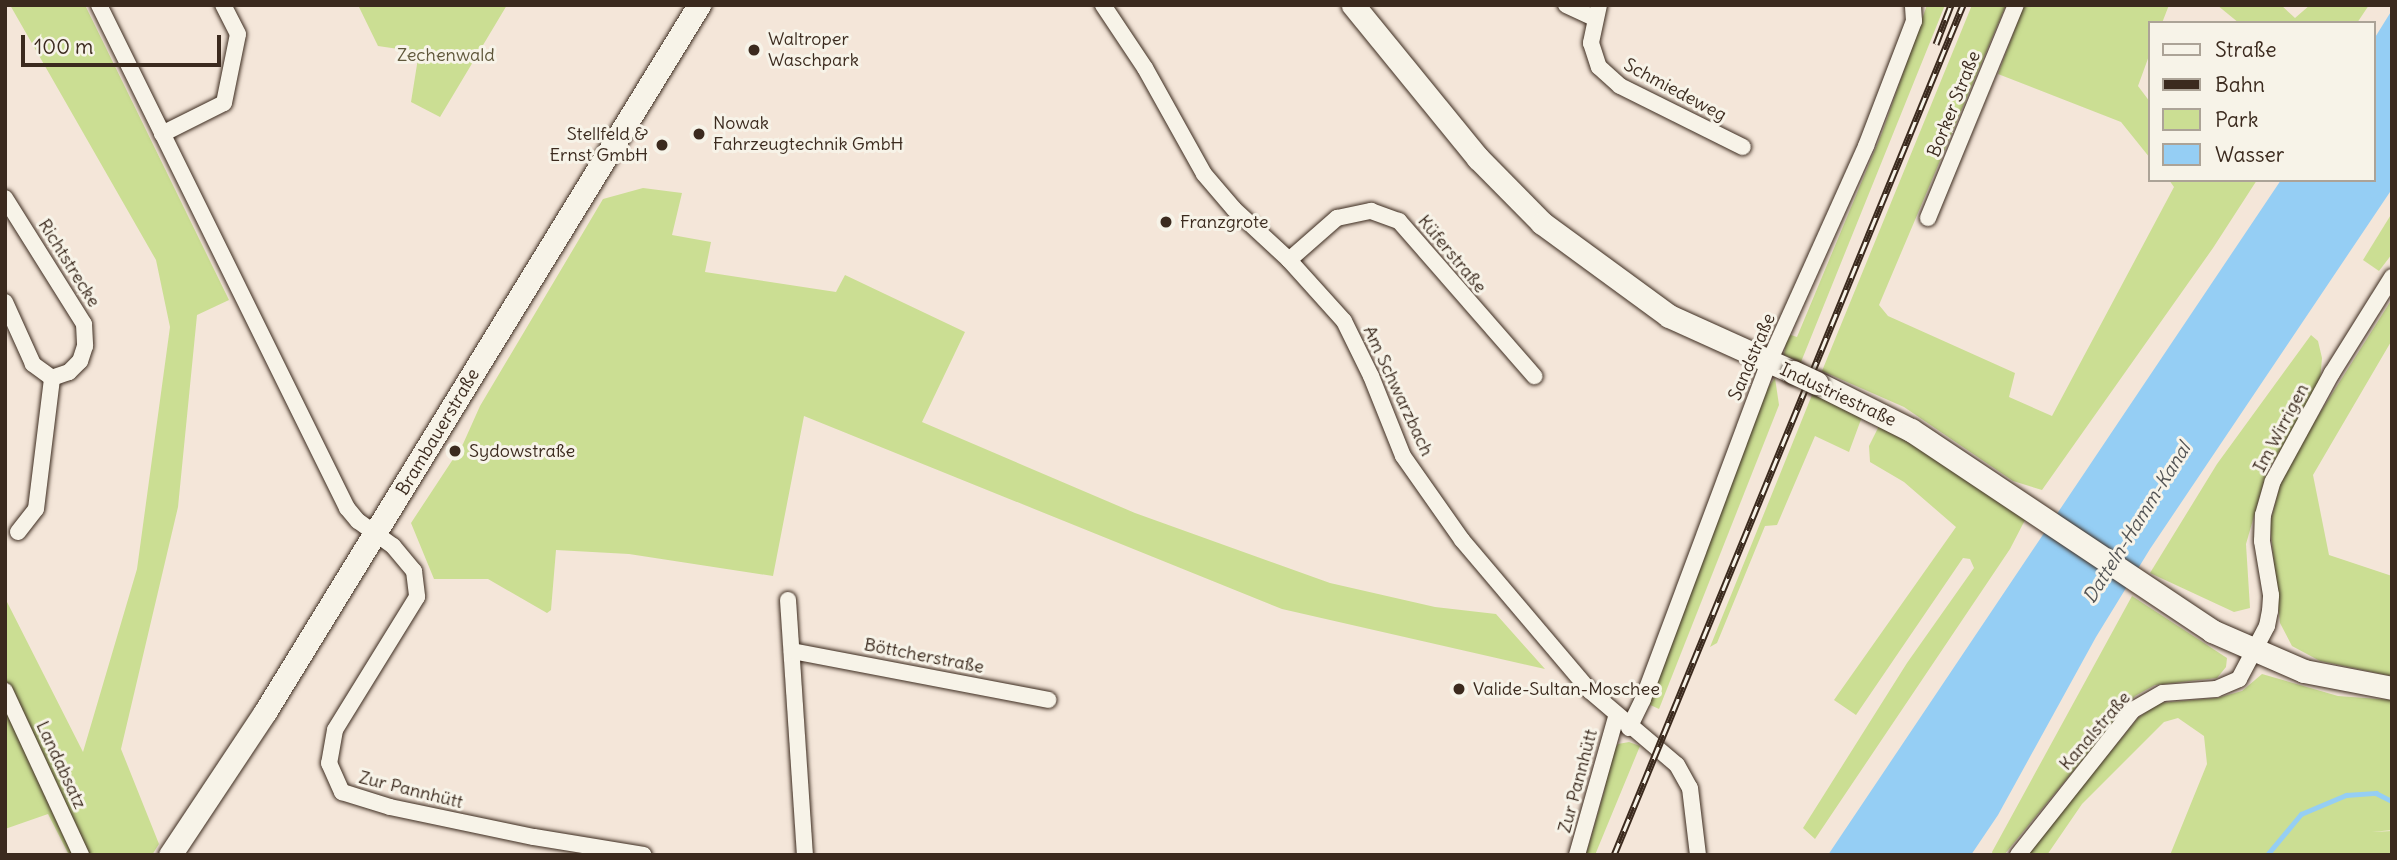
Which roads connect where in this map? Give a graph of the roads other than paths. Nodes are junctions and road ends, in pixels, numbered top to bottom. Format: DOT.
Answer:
graph roads {
  1 [pos="99,5"];
  2 [pos="223,5"];
  3 [pos="699,5"];
  4 [pos="1104,5"];
  5 [pos="1353,5"];
  6 [pos="1566,5"];
  7 [pos="1913,5"];
  8 [pos="2016,5"];
  9 [pos="1596,12"];
  10 [pos="162,134"];
  11 [pos="1743,147"];
  12 [pos="5,198"];
  13 [pos="1928,218"];
  14 [pos="1289,260"];
  15 [pos="2392,277"];
  16 [pos="5,302"];
  17 [pos="1769,362"];
  18 [pos="1534,376"];
  19 [pos="52,378"];
  20 [pos="18,532"];
  21 [pos="377,533"];
  22 [pos="788,600"];
  23 [pos="792,651"];
  24 [pos="2255,652"];
  25 [pos="2392,688"];
  26 [pos="5,691"];
  27 [pos="1048,700"];
  28 [pos="1616,717"];
  29 [pos="1629,728"];
  30 [pos="534,837"];
  31 [pos="81,855"];
  32 [pos="170,855"];
  33 [pos="533,855"];
  34 [pos="644,855"];
  35 [pos="805,855"];
  36 [pos="1577,855"];
  37 [pos="1698,855"];
  38 [pos="2018,855"];
  1 -- 10 [label="street"];
  2 -- 10 [label="street"];
  3 -- 21 [label="main road, Brambauerstraße"];
  4 -- 14 [label="street, Am Schwarzbach"];
  5 -- 17 [label="main road, Industriestraße"];
  6 -- 9 [label="street, Schmiedeweg"];
  7 -- 17 [label="street, Sandstraße"];
  8 -- 13 [label="street, Borker Straße"];
  9 -- 11 [label="street, Schmiedeweg"];
  10 -- 21 [label="street"];
  12 -- 19 [label="street, Richtstrecke"];
  14 -- 18 [label="street, Küferstraße"];
  14 -- 28 [label="street, Am Schwarzbach"];
  15 -- 24 [label="street, Im Wirrigen"];
  16 -- 19 [label="street"];
  17 -- 24 [label="main road, Industriestraße, bridge"];
  17 -- 29 [label="street, Sandstraße"];
  19 -- 20 [label="street"];
  21 -- 30 [label="street, Zur Pannhütt"];
  21 -- 32 [label="main road, Brambauerstraße"];
  22 -- 23 [label="street"];
  23 -- 27 [label="street, Böttcherstraße"];
  23 -- 35 [label="street"];
  24 -- 25 [label="main road, Industriestraße"];
  24 -- 38 [label="street, Kanalstraße"];
  26 -- 31 [label="street, Landabsatz"];
  28 -- 29 [label="street, Am Schwarzbach"];
  28 -- 36 [label="street, Zur Pannhütt"];
  29 -- 37 [label="street, Am Schwarzbach"];
  30 -- 33 [label="street"];
  30 -- 34 [label="street, Zur Pannhütt"];
}
